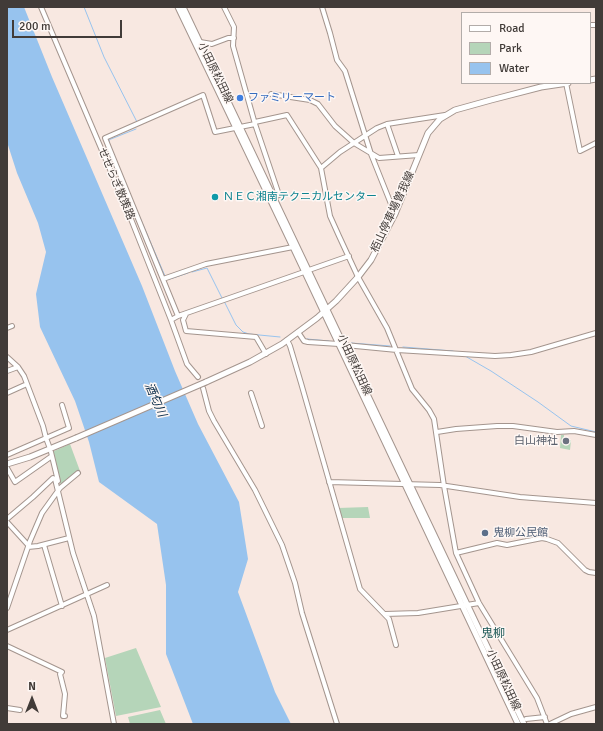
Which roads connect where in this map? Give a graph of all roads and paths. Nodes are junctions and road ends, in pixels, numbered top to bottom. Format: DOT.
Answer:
graph roads {
  1 [pos="40,7"];
  2 [pos="178,7"];
  3 [pos="183,7"];
  4 [pos="224,7"];
  5 [pos="322,7"];
  6 [pos="234,38"];
  7 [pos="200,42"];
  8 [pos="561,84"];
  9 [pos="567,84"];
  10 [pos="271,94"];
  11 [pos="445,115"];
  12 [pos="255,123"];
  13 [pos="387,124"];
  14 [pos="238,128"];
  15 [pos="366,135"];
  16 [pos="354,143"];
  17 [pos="596,143"];
  18 [pos="371,154"];
  19 [pos="419,155"];
  20 [pos="398,156"];
  21 [pos="321,168"];
  22 [pos="274,197"];
  23 [pos="395,214"];
  24 [pos="293,247"];
  25 [pos="349,256"];
  26 [pos="307,271"];
  27 [pos="358,277"];
  28 [pos="163,279"];
  29 [pos="325,310"];
  30 [pos="186,313"];
  31 [pos="178,316"];
  32 [pos="171,320"];
  33 [pos="12,326"];
  34 [pos="7,328"];
  35 [pos="297,333"];
  36 [pos="596,333"];
  37 [pos="287,340"];
  38 [pos="339,344"];
  39 [pos="345,345"];
  40 [pos="397,350"];
  41 [pos="266,354"];
  42 [pos="7,357"];
  43 [pos="18,367"];
  44 [pos="7,371"];
  45 [pos="198,377"];
  46 [pos="27,384"];
  47 [pos="204,385"];
  48 [pos="7,393"];
  49 [pos="251,393"];
  50 [pos="62,405"];
  51 [pos="262,426"];
  52 [pos="437,432"];
  53 [pos="596,435"];
  54 [pos="46,438"];
  55 [pos="49,446"];
  56 [pos="7,455"];
  57 [pos="7,464"];
  58 [pos="7,468"];
  59 [pos="78,473"];
  60 [pos="56,478"];
  61 [pos="329,482"];
  62 [pos="405,483"];
  63 [pos="411,484"];
  64 [pos="444,486"];
  65 [pos="59,489"];
  66 [pos="596,503"];
  67 [pos="7,518"];
  68 [pos="7,522"];
  69 [pos="69,538"];
  70 [pos="44,545"];
  71 [pos="28,546"];
  72 [pos="456,553"];
  73 [pos="596,573"];
  74 [pos="107,585"];
  75 [pos="86,594"];
  76 [pos="479,603"];
  77 [pos="466,605"];
  78 [pos="62,606"];
  79 [pos="7,608"];
  80 [pos="385,614"];
  81 [pos="7,630"];
  82 [pos="396,645"];
  83 [pos="7,646"];
  84 [pos="596,707"];
  85 [pos="7,708"];
  86 [pos="20,710"];
  87 [pos="65,716"];
  88 [pos="545,717"];
  89 [pos="525,721"];
  90 [pos="114,724"];
  91 [pos="337,724"];
  92 [pos="518,724"];
  93 [pos="548,724"];
  1 -- 32 [label="street, せせらぎ散策路"];
  2 -- 14 [label="main road, 小田原松田線"];
  3 -- 7 [label="main road, 小田原松田線"];
  4 -- 6 [label="street"];
  5 -- 15 [label="street"];
  6 -- 7 [label="street"];
  6 -- 12 [label="street"];
  7 -- 14 [label="main road, 小田原松田線"];
  8 -- 11 [label="main road, 栢山停車場曽我線"];
  9 -- 17 [label="street"];
  10 -- 16 [label="street"];
  11 -- 13 [label="street"];
  11 -- 19 [label="main road, 栢山停車場曽我線"];
  12 -- 14 [label="street"];
  12 -- 21 [label="street"];
  12 -- 22 [label="street"];
  13 -- 15 [label="street"];
  13 -- 20 [label="street"];
  14 -- 22 [label="main road, 小田原松田線"];
  14 -- 24 [label="main road, 小田原松田線"];
  14 -- 28 [label="street"];
  15 -- 16 [label="street"];
  15 -- 18 [label="street"];
  16 -- 18 [label="street"];
  16 -- 21 [label="street"];
  18 -- 20 [label="street"];
  18 -- 23 [label="street"];
  19 -- 20 [label="street"];
  19 -- 23 [label="main road, 栢山停車場曽我線"];
  21 -- 25 [label="street"];
  22 -- 26 [label="main road, 小田原松田線"];
  23 -- 27 [label="main road, 栢山停車場曽我線"];
  24 -- 26 [label="main road, 小田原松田線"];
  24 -- 28 [label="street"];
  25 -- 26 [label="street"];
  25 -- 27 [label="street"];
  26 -- 29 [label="main road, 小田原松田線"];
  26 -- 30 [label="street"];
  27 -- 29 [label="main road, 栢山停車場曽我線"];
  27 -- 40 [label="street"];
  28 -- 31 [label="street"];
  29 -- 35 [label="main road, 栢山停車場曽我線"];
  29 -- 38 [label="main road, 小田原松田線"];
  29 -- 39 [label="main road, 小田原松田線"];
  30 -- 31 [label="street"];
  30 -- 41 [label="street"];
  31 -- 32 [label="street"];
  32 -- 45 [label="street, せせらぎ散策路"];
  33 -- 34 [label="street"];
  35 -- 37 [label="main road, 栢山停車場曽我線"];
  35 -- 38 [label="street"];
  36 -- 40 [label="street"];
  37 -- 41 [label="main road, 栢山停車場曽我線"];
  37 -- 61 [label="street"];
  38 -- 62 [label="main road, 小田原松田線"];
  39 -- 40 [label="street"];
  39 -- 63 [label="main road, 小田原松田線"];
  40 -- 52 [label="street"];
  41 -- 47 [label="main road, 栢山停車場曽我線"];
  42 -- 43 [label="street"];
  43 -- 44 [label="street"];
  43 -- 46 [label="street"];
  46 -- 48 [label="street"];
  46 -- 54 [label="street"];
  47 -- 57 [label="main road, 栢山停車場曽我線, bridge"];
  47 -- 91 [label="street"];
  49 -- 51 [label="street"];
  50 -- 54 [label="street"];
  52 -- 53 [label="street"];
  52 -- 64 [label="street"];
  54 -- 55 [label="street"];
  54 -- 56 [label="street"];
  58 -- 60 [label="street"];
  59 -- 65 [label="street"];
  60 -- 65 [label="street"];
  60 -- 67 [label="street"];
  61 -- 62 [label="street"];
  61 -- 80 [label="street"];
  62 -- 63 [label="street"];
  62 -- 77 [label="main road, 小田原松田線"];
  63 -- 64 [label="street"];
  63 -- 77 [label="main road, 小田原松田線"];
  64 -- 66 [label="street"];
  64 -- 72 [label="street"];
  65 -- 69 [label="street"];
  65 -- 71 [label="street"];
  68 -- 71 [label="street"];
  69 -- 70 [label="street"];
  69 -- 75 [label="street"];
  70 -- 71 [label="street"];
  70 -- 78 [label="street"];
  71 -- 79 [label="street"];
  72 -- 73 [label="street"];
  72 -- 76 [label="street"];
  74 -- 75 [label="street"];
  75 -- 78 [label="street"];
  75 -- 90 [label="street"];
  76 -- 77 [label="street"];
  76 -- 88 [label="street"];
  77 -- 80 [label="street"];
  77 -- 89 [label="main road, 小田原松田線"];
  77 -- 92 [label="main road, 小田原松田線"];
  78 -- 81 [label="street"];
  80 -- 82 [label="street"];
  83 -- 87 [label="street"];
  84 -- 93 [label="street"];
  85 -- 86 [label="street"];
  88 -- 89 [label="street"];
  88 -- 93 [label="street"];
}
